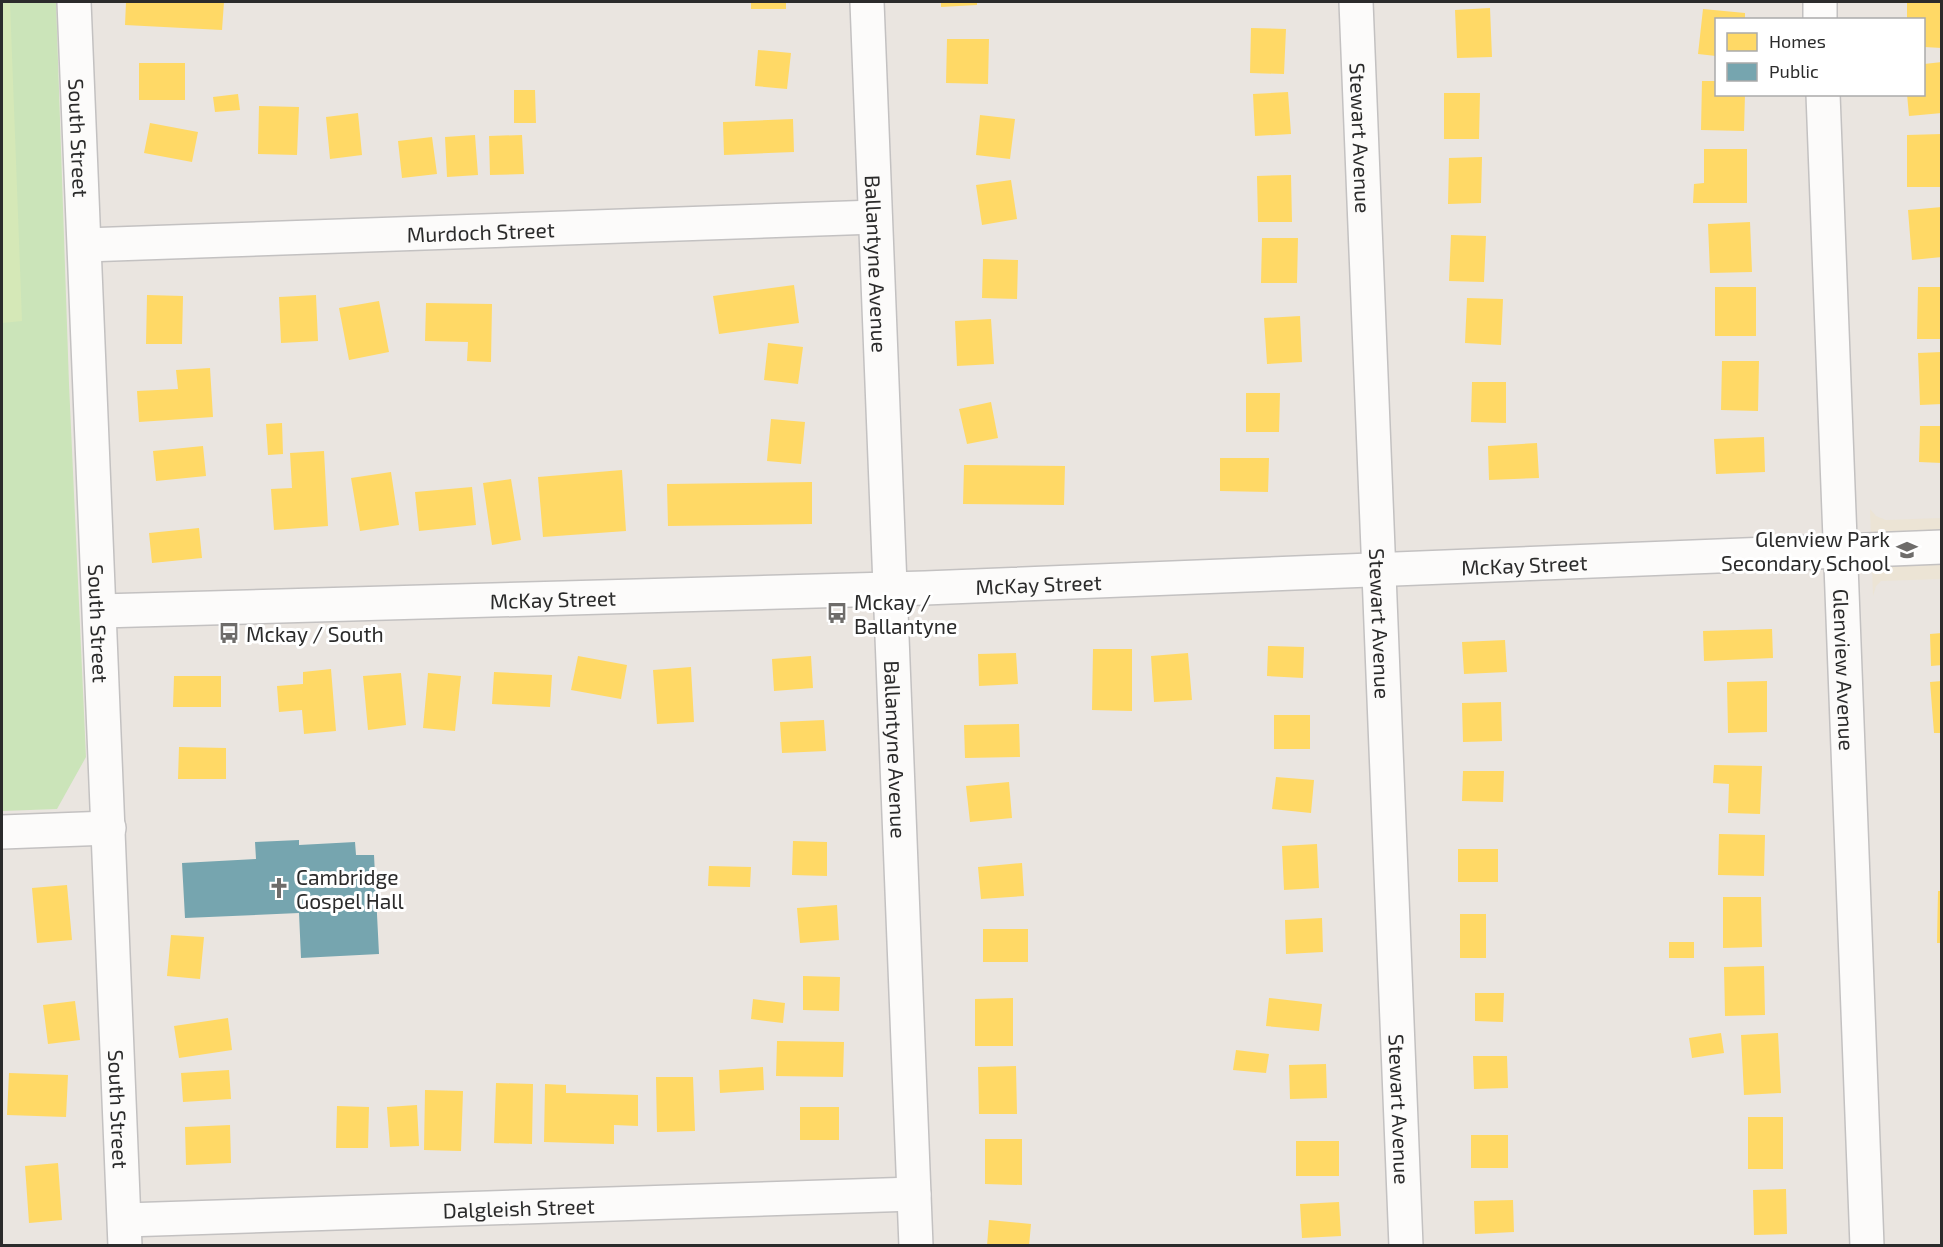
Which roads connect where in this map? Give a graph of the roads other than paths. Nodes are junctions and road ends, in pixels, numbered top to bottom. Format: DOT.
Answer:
graph roads {
  1 [pos="74,2"];
  2 [pos="867,2"];
  3 [pos="1356,2"];
  4 [pos="1820,2"];
  5 [pos="1820,18"];
  6 [pos="1823,96"];
  7 [pos="875,217"];
  8 [pos="85,246"];
  9 [pos="1941,547"];
  10 [pos="1839,550"];
  11 [pos="1378,569"];
  12 [pos="889,588"];
  13 [pos="100,612"];
  14 [pos="109,828"];
  15 [pos="2,832"];
  16 [pos="914,1194"];
  17 [pos="125,1233"];
  18 [pos="916,1245"];
  19 [pos="1406,1245"];
  20 [pos="1867,1245"];
  1 -- 8 [label="street, South Street"];
  2 -- 7 [label="street, Ballantyne Avenue"];
  3 -- 11 [label="street, Stewart Avenue"];
  4 -- 5 [label="street"];
  6 -- 10 [label="street, Glenview Avenue"];
  7 -- 8 [label="street, Murdoch Street"];
  7 -- 12 [label="street, Ballantyne Avenue"];
  8 -- 13 [label="street, South Street"];
  9 -- 10 [label="street, McKay Street"];
  10 -- 11 [label="street, McKay Street"];
  10 -- 20 [label="street, Glenview Avenue"];
  11 -- 12 [label="street, McKay Street"];
  11 -- 19 [label="street, Stewart Avenue"];
  12 -- 13 [label="street, McKay Street"];
  12 -- 16 [label="street, Ballantyne Avenue"];
  13 -- 14 [label="street, South Street"];
  14 -- 15 [label="street"];
  14 -- 17 [label="street, South Street"];
  16 -- 17 [label="street, Dalgleish Street"];
  16 -- 18 [label="street, Ballantyne Avenue"];
}
